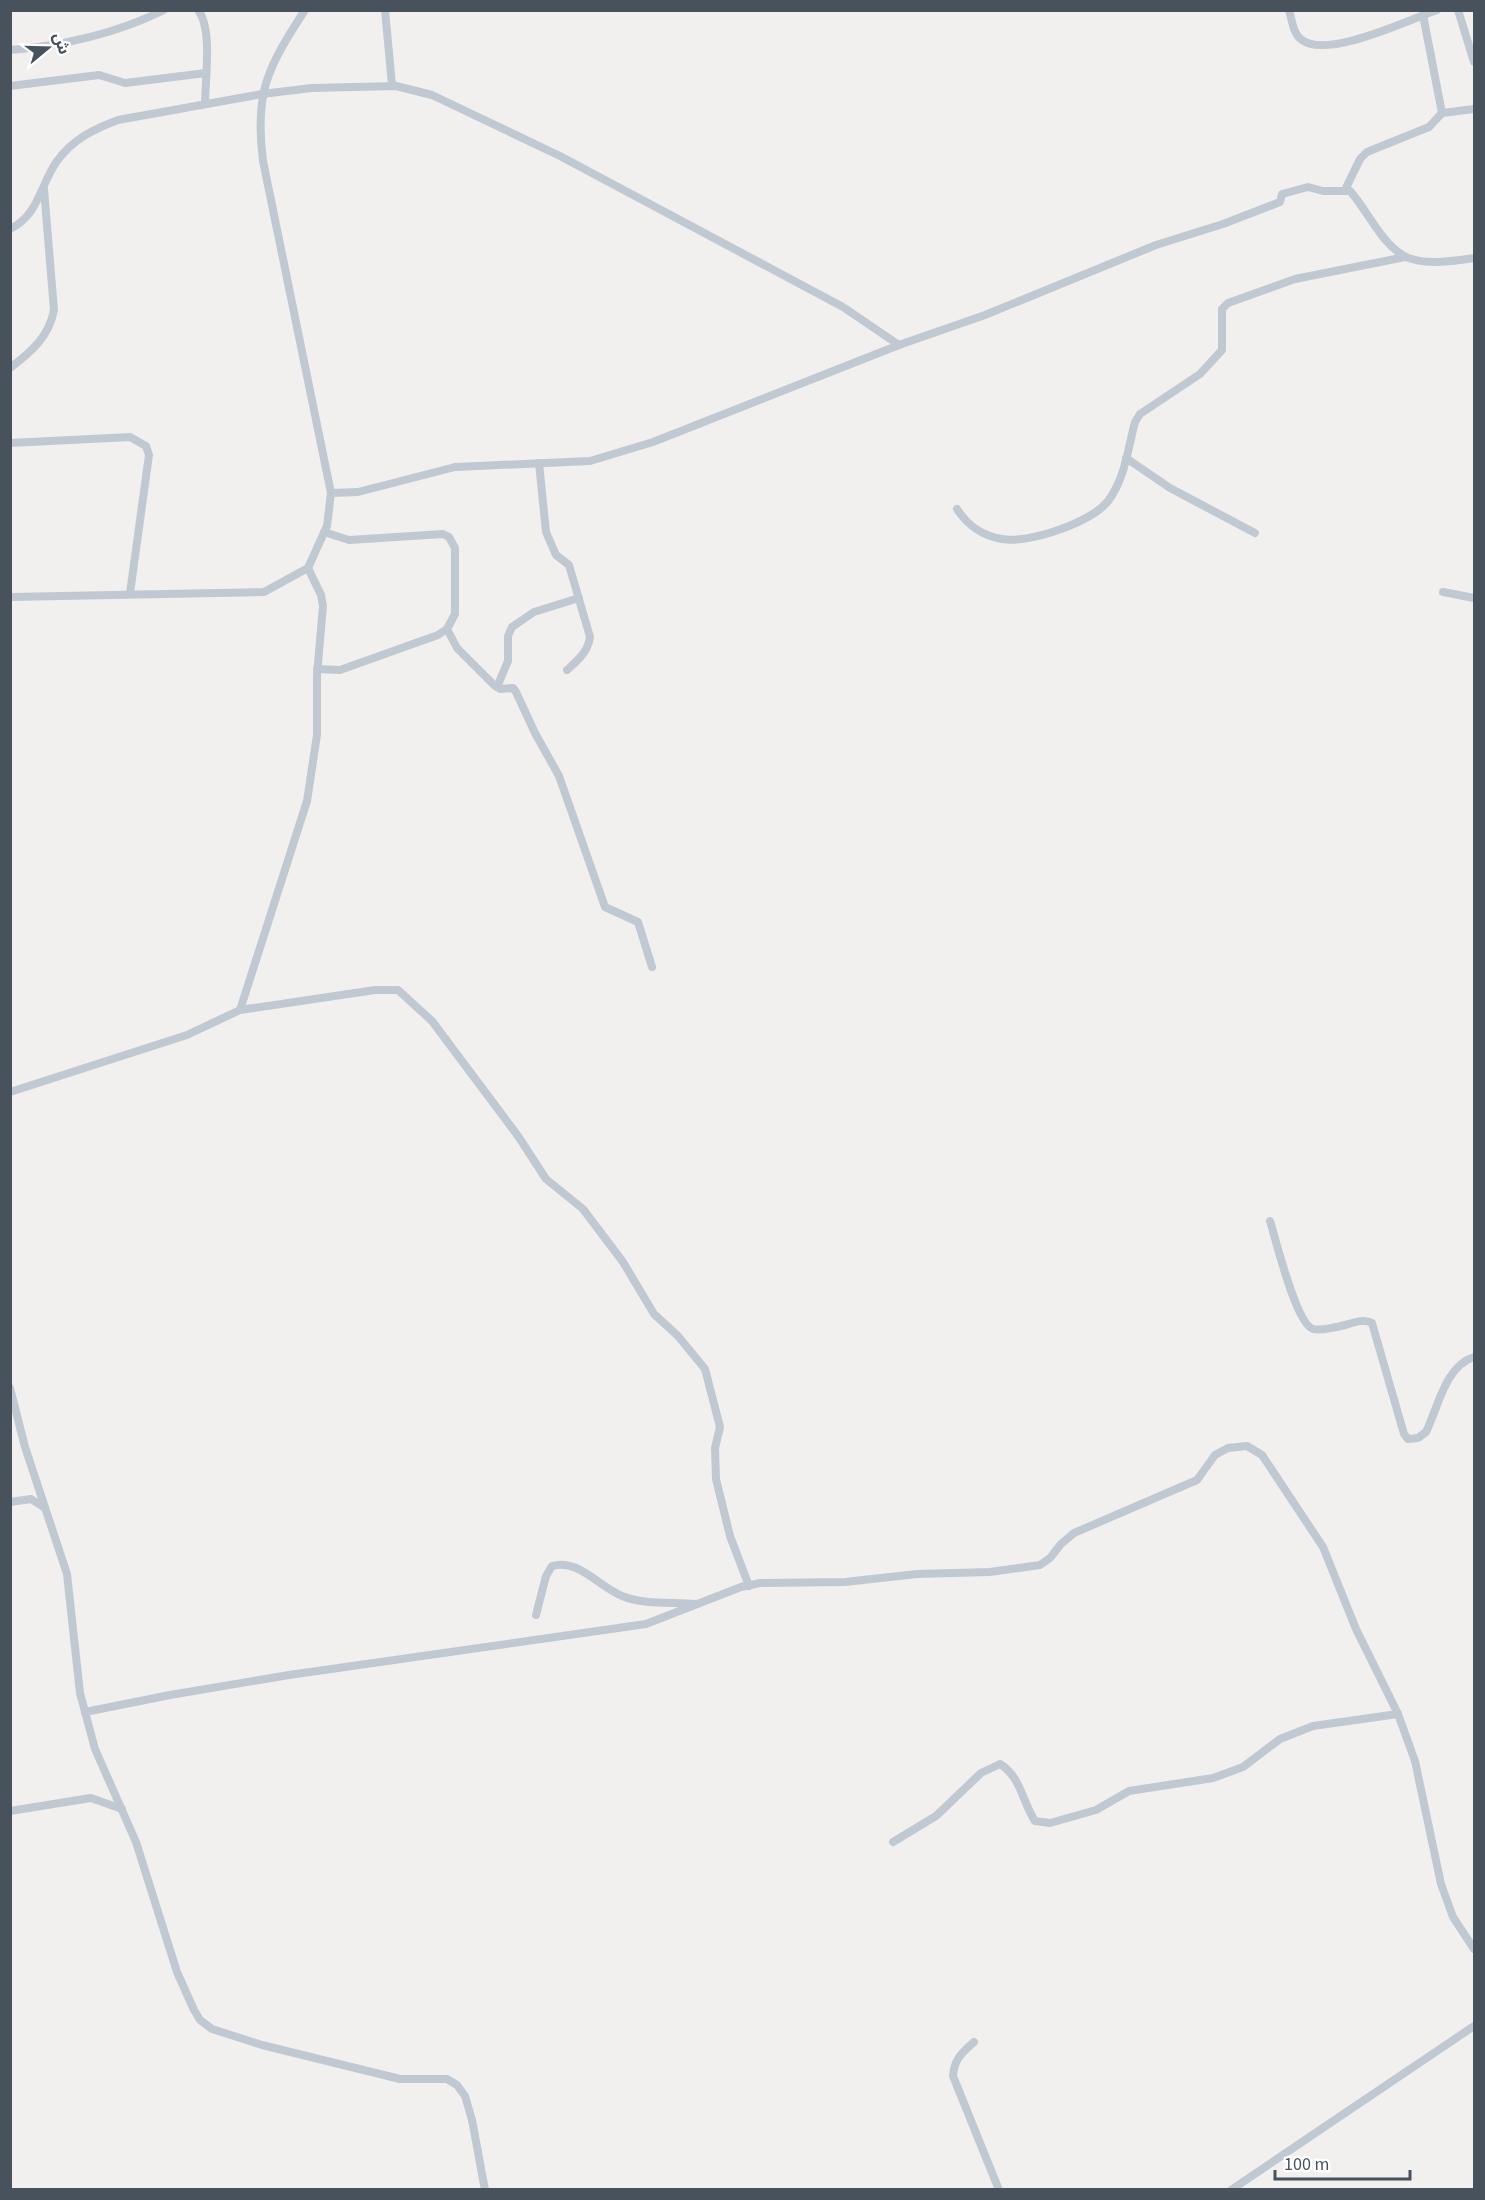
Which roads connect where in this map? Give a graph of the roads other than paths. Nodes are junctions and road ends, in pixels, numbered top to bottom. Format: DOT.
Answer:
graph roads {
  1 [pos="164,10"];
  2 [pos="198,10"];
  3 [pos="305,10"];
  4 [pos="385,10"];
  5 [pos="1289,10"];
  6 [pos="1437,10"];
  7 [pos="1458,10"];
  8 [pos="1423,15"];
  9 [pos="10,50"];
  10 [pos="1474,62"];
  11 [pos="206,73"];
  12 [pos="10,86"];
  13 [pos="392,86"];
  14 [pos="262,94"];
  15 [pos="205,104"];
  16 [pos="1474,109"];
  17 [pos="1442,113"];
  18 [pos="44,189"];
  19 [pos="1345,190"];
  20 [pos="10,229"];
  21 [pos="1405,256"];
  22 [pos="1474,258"];
  23 [pos="898,345"];
  24 [pos="10,368"];
  25 [pos="10,443"];
  26 [pos="1126,458"];
  27 [pos="539,463"];
  28 [pos="331,493"];
  29 [pos="957,509"];
  30 [pos="324,532"];
  31 [pos="1255,532"];
  32 [pos="308,568"];
  33 [pos="1443,592"];
  34 [pos="130,593"];
  35 [pos="10,597"];
  36 [pos="579,598"];
  37 [pos="1474,598"];
  38 [pos="447,629"];
  39 [pos="317,669"];
  40 [pos="567,670"];
  41 [pos="497,687"];
  42 [pos="652,967"];
  43 [pos="240,1010"];
  44 [pos="10,1092"];
  45 [pos="1270,1221"];
  46 [pos="1474,1357"];
  47 [pos="10,1388"];
  48 [pos="10,1502"];
  49 [pos="45,1508"];
  50 [pos="749,1586"];
  51 [pos="698,1604"];
  52 [pos="536,1615"];
  53 [pos="85,1712"];
  54 [pos="1398,1714"];
  55 [pos="122,1809"];
  56 [pos="10,1811"];
  57 [pos="893,1842"];
  58 [pos="1474,1949"];
  59 [pos="1474,2026"];
  60 [pos="974,2042"];
  61 [pos="485,2190"];
  62 [pos="999,2190"];
  63 [pos="1231,2190"];
  1 -- 9 [label="street"];
  2 -- 11 [label="street"];
  3 -- 14 [label="street"];
  4 -- 13 [label="street"];
  5 -- 8 [label="street"];
  6 -- 8 [label="street"];
  7 -- 10 [label="street"];
  8 -- 17 [label="street"];
  11 -- 12 [label="street"];
  11 -- 15 [label="street"];
  13 -- 14 [label="street"];
  13 -- 23 [label="street"];
  14 -- 15 [label="street"];
  14 -- 28 [label="street"];
  15 -- 18 [label="street"];
  16 -- 17 [label="street"];
  17 -- 19 [label="street"];
  18 -- 20 [label="street"];
  18 -- 24 [label="street"];
  19 -- 21 [label="street"];
  19 -- 23 [label="street"];
  21 -- 22 [label="street"];
  21 -- 26 [label="street"];
  23 -- 27 [label="street"];
  25 -- 34 [label="street"];
  26 -- 29 [label="street"];
  26 -- 31 [label="street"];
  27 -- 28 [label="street"];
  27 -- 36 [label="street"];
  28 -- 30 [label="street"];
  30 -- 32 [label="street"];
  30 -- 38 [label="street"];
  32 -- 34 [label="street"];
  32 -- 39 [label="street"];
  33 -- 37 [label="street"];
  34 -- 35 [label="street"];
  36 -- 40 [label="street"];
  36 -- 41 [label="street"];
  38 -- 39 [label="street"];
  38 -- 41 [label="street"];
  39 -- 43 [label="street"];
  41 -- 42 [label="street"];
  43 -- 44 [label="street"];
  43 -- 50 [label="street"];
  45 -- 46 [label="street"];
  47 -- 49 [label="street"];
  48 -- 49 [label="street"];
  49 -- 53 [label="street"];
  50 -- 51 [label="street"];
  50 -- 54 [label="street"];
  51 -- 52 [label="street"];
  51 -- 53 [label="street"];
  53 -- 55 [label="street"];
  54 -- 57 [label="street"];
  54 -- 58 [label="street"];
  55 -- 56 [label="street"];
  55 -- 61 [label="street"];
  59 -- 63 [label="street"];
  60 -- 62 [label="street"];
}
